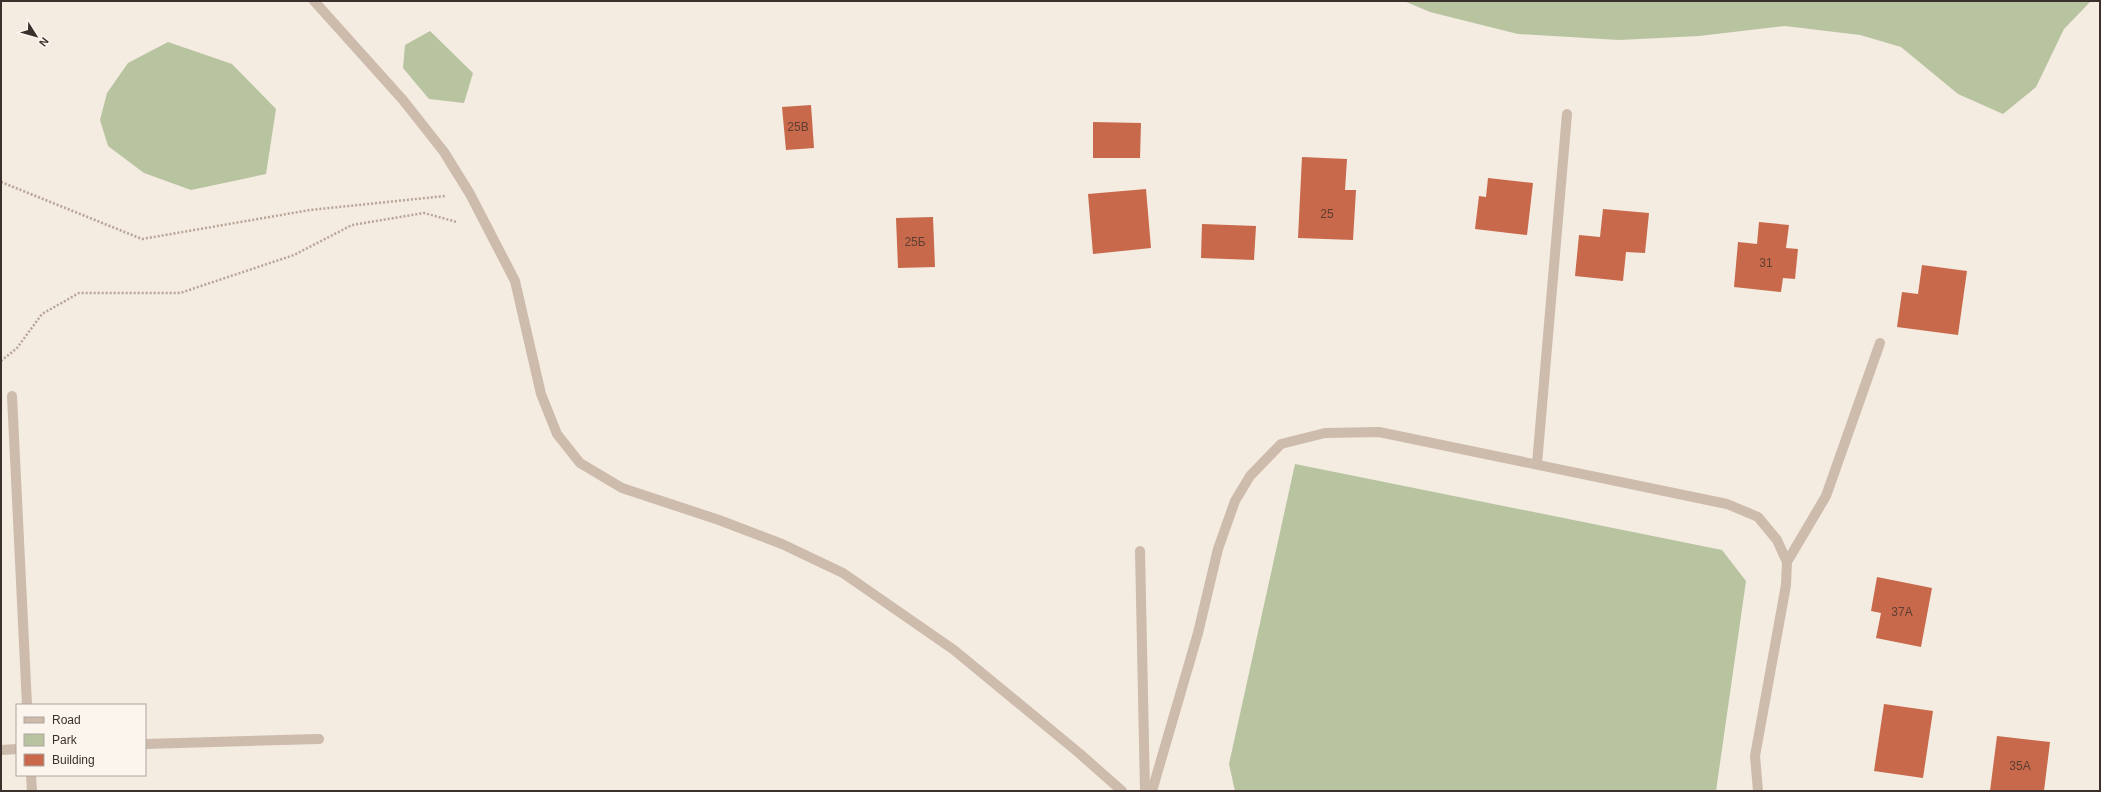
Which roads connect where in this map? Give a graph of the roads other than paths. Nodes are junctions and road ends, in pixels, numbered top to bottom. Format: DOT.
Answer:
graph roads {
  1 [pos="314,1"];
  2 [pos="1567,114"];
  3 [pos="1880,343"];
  4 [pos="12,396"];
  5 [pos="1537,464"];
  6 [pos="1140,551"];
  7 [pos="1787,562"];
  8 [pos="27,704"];
  9 [pos="318,739"];
  10 [pos="146,744"];
  11 [pos="16,749"];
  12 [pos="1,750"];
  13 [pos="31,776"];
  14 [pos="32,791"];
  15 [pos="1122,791"];
  16 [pos="1145,791"];
  17 [pos="1152,791"];
  18 [pos="1758,791"];
  1 -- 15 [label="street"];
  2 -- 5 [label="street"];
  3 -- 7 [label="street"];
  4 -- 8 [label="street"];
  5 -- 7 [label="street"];
  5 -- 17 [label="street"];
  6 -- 16 [label="street"];
  7 -- 18 [label="street"];
  9 -- 10 [label="street"];
  11 -- 12 [label="street"];
  13 -- 14 [label="street"];
}
